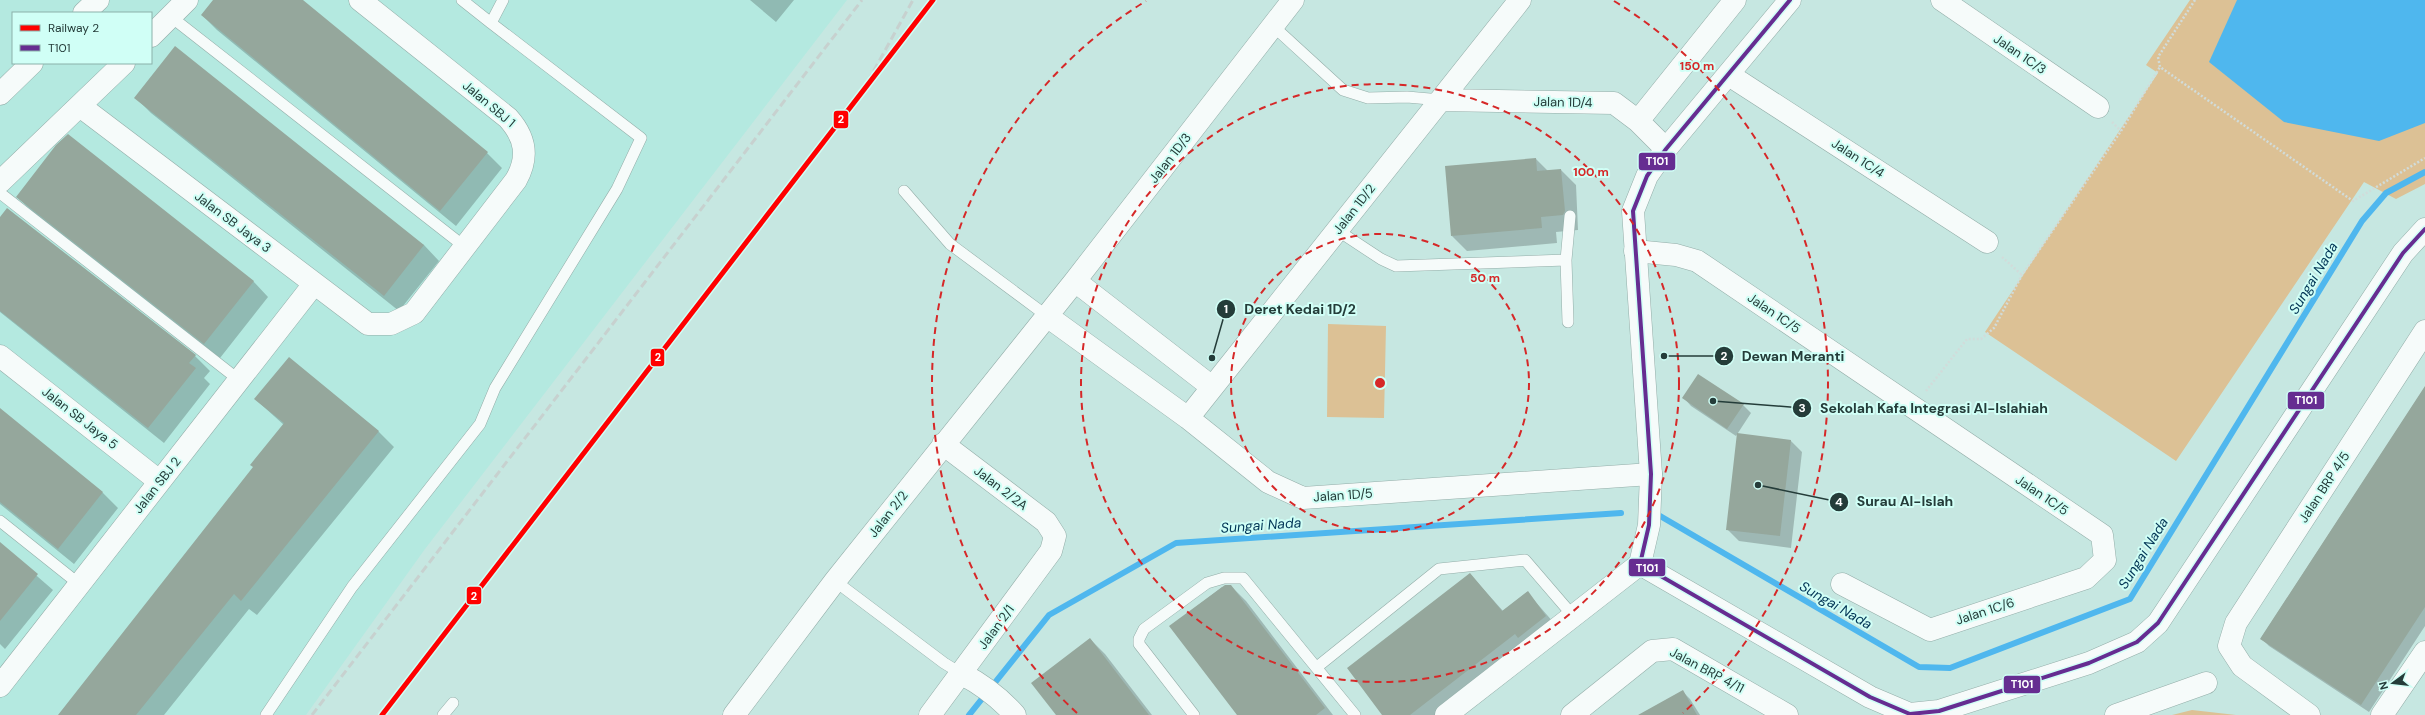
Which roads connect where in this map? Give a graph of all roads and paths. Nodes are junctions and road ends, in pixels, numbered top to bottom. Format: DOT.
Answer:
graph roads {
  1 [pos="98,0"];
  2 [pos="186,0"];
  3 [pos="360,0"];
  4 [pos="462,0"];
  5 [pos="503,0"];
  6 [pos="1293,0"];
  7 [pos="1520,0"];
  8 [pos="1735,0"];
  9 [pos="1790,0"];
  10 [pos="1942,0"];
  11 [pos="2195,0"];
  12 [pos="85,12"];
  13 [pos="170,16"];
  14 [pos="491,23"];
  15 [pos="1272,26"];
  16 [pos="152,35"];
  17 [pos="31,64"];
  18 [pos="123,64"];
  19 [pos="2160,67"];
  20 [pos="1729,75"];
  21 [pos="0,94"];
  22 [pos="1441,100"];
  23 [pos="80,106"];
  24 [pos="2098,108"];
  25 [pos="1638,121"];
  26 [pos="1666,149"];
  27 [pos="2425,158"];
  28 [pos="0,182"];
  29 [pos="904,191"];
  30 [pos="0,193"];
  31 [pos="1570,216"];
  32 [pos="2425,229"];
  33 [pos="1337,230"];
  34 [pos="1987,242"];
  35 [pos="465,247"];
  36 [pos="1635,251"];
  37 [pos="1566,260"];
  38 [pos="2022,275"];
  39 [pos="1075,281"];
  40 [pos="314,284"];
  41 [pos="1047,316"];
  42 [pos="1568,322"];
  43 [pos="391,324"];
  44 [pos="2425,331"];
  45 [pos="0,356"];
  46 [pos="239,380"];
  47 [pos="1212,388"];
  48 [pos="1913,408"];
  49 [pos="1188,418"];
  50 [pos="943,444"];
  51 [pos="1650,474"];
  52 [pos="159,481"];
  53 [pos="0,521"];
  54 [pos="2102,535"];
  55 [pos="1055,536"];
  56 [pos="1640,564"];
  57 [pos="835,581"];
  58 [pos="79,584"];
  59 [pos="1842,584"];
  60 [pos="1574,617"];
  61 [pos="2425,652"];
  62 [pos="1317,667"];
  63 [pos="3,678"];
  64 [pos="971,678"];
  65 [pos="2206,683"];
  66 [pos="453,703"];
  67 [pos="1008,707"];
  68 [pos="1585,711"];
  69 [pos="266,715"];
  70 [pos="443,715"];
  71 [pos="734,715"];
  72 [pos="930,715"];
  73 [pos="1194,715"];
  74 [pos="1355,715"];
  75 [pos="1446,715"];
  76 [pos="1787,715"];
  77 [pos="2116,715"];
  78 [pos="2309,715"];
  79 [pos="2382,715"];
  1 -- 12 [label="street"];
  2 -- 13 [label="street"];
  3 -- 35 [label="street, Jalan SBJ 1"];
  4 -- 14 [label="lane"];
  5 -- 14 [label="lane"];
  6 -- 15 [label="street, Jalan 1D/3"];
  7 -- 22 [label="street, Jalan 1D/2"];
  8 -- 25 [label="street"];
  9 -- 20 [label="street"];
  10 -- 24 [label="street, Jalan 1C/3"];
  11 -- 19 [label="path"];
  13 -- 16 [label="street"];
  13 -- 35 [label="lane"];
  14 -- 69 [label="lane"];
  15 -- 22 [label="lane"];
  15 -- 39 [label="street, Jalan 1D/3"];
  17 -- 21 [label="street"];
  18 -- 23 [label="street"];
  19 -- 27 [label="path"];
  19 -- 38 [label="path"];
  20 -- 26 [label="street"];
  20 -- 34 [label="street, Jalan 1C/4"];
  22 -- 25 [label="street, Jalan 1D/4"];
  22 -- 33 [label="street, Jalan 1D/2"];
  23 -- 28 [label="street"];
  23 -- 40 [label="street, Jalan SB Jaya 3"];
  25 -- 26 [label="street, Jalan 1D/4"];
  26 -- 36 [label="street"];
  29 -- 41 [label="lane"];
  30 -- 46 [label="lane"];
  31 -- 37 [label="lane"];
  32 -- 56 [label="street"];
  33 -- 37 [label="lane"];
  33 -- 47 [label="street, Jalan 1D/2"];
  34 -- 38 [label="path"];
  35 -- 43 [label="street, Jalan SBJ 1"];
  36 -- 48 [label="street, Jalan 1C/5"];
  36 -- 51 [label="street"];
  37 -- 42 [label="lane"];
  38 -- 48 [label="path"];
  39 -- 41 [label="street, Jalan 1D/3"];
  39 -- 47 [label="street"];
  40 -- 43 [label="street, Jalan SB Jaya 3"];
  40 -- 46 [label="street, Jalan SBJ 2"];
  41 -- 49 [label="street, Jalan 1D/5"];
  41 -- 50 [label="street, Jalan 2/2"];
  44 -- 78 [label="street, Jalan BRP 4/5"];
  45 -- 52 [label="street, Jalan SB Jaya 5"];
  46 -- 52 [label="street, Jalan SBJ 2"];
  47 -- 49 [label="street, Jalan 1D/2"];
  48 -- 54 [label="street, Jalan 1C/5"];
  49 -- 51 [label="street, Jalan 1D/5"];
  50 -- 55 [label="street, Jalan 2/2A"];
  50 -- 57 [label="street, Jalan 2/2"];
  51 -- 56 [label="street"];
  52 -- 58 [label="street, Jalan SBJ 2"];
  53 -- 58 [label="lane"];
  54 -- 59 [label="street, Jalan 1C/6"];
  55 -- 64 [label="street, Jalan 2/1"];
  56 -- 60 [label="street"];
  57 -- 64 [label="lane"];
  57 -- 71 [label="street, Jalan 2/2"];
  58 -- 63 [label="street, Jalan SBJ 2"];
  60 -- 62 [label="lane"];
  60 -- 75 [label="street"];
  61 -- 79 [label="street"];
  62 -- 73 [label="lane"];
  62 -- 74 [label="lane"];
  64 -- 67 [label="street"];
  64 -- 72 [label="street, Jalan 2/1"];
  65 -- 77 [label="street"];
  66 -- 70 [label="lane"];
  68 -- 76 [label="street, Jalan BRP 4/11"];
}
